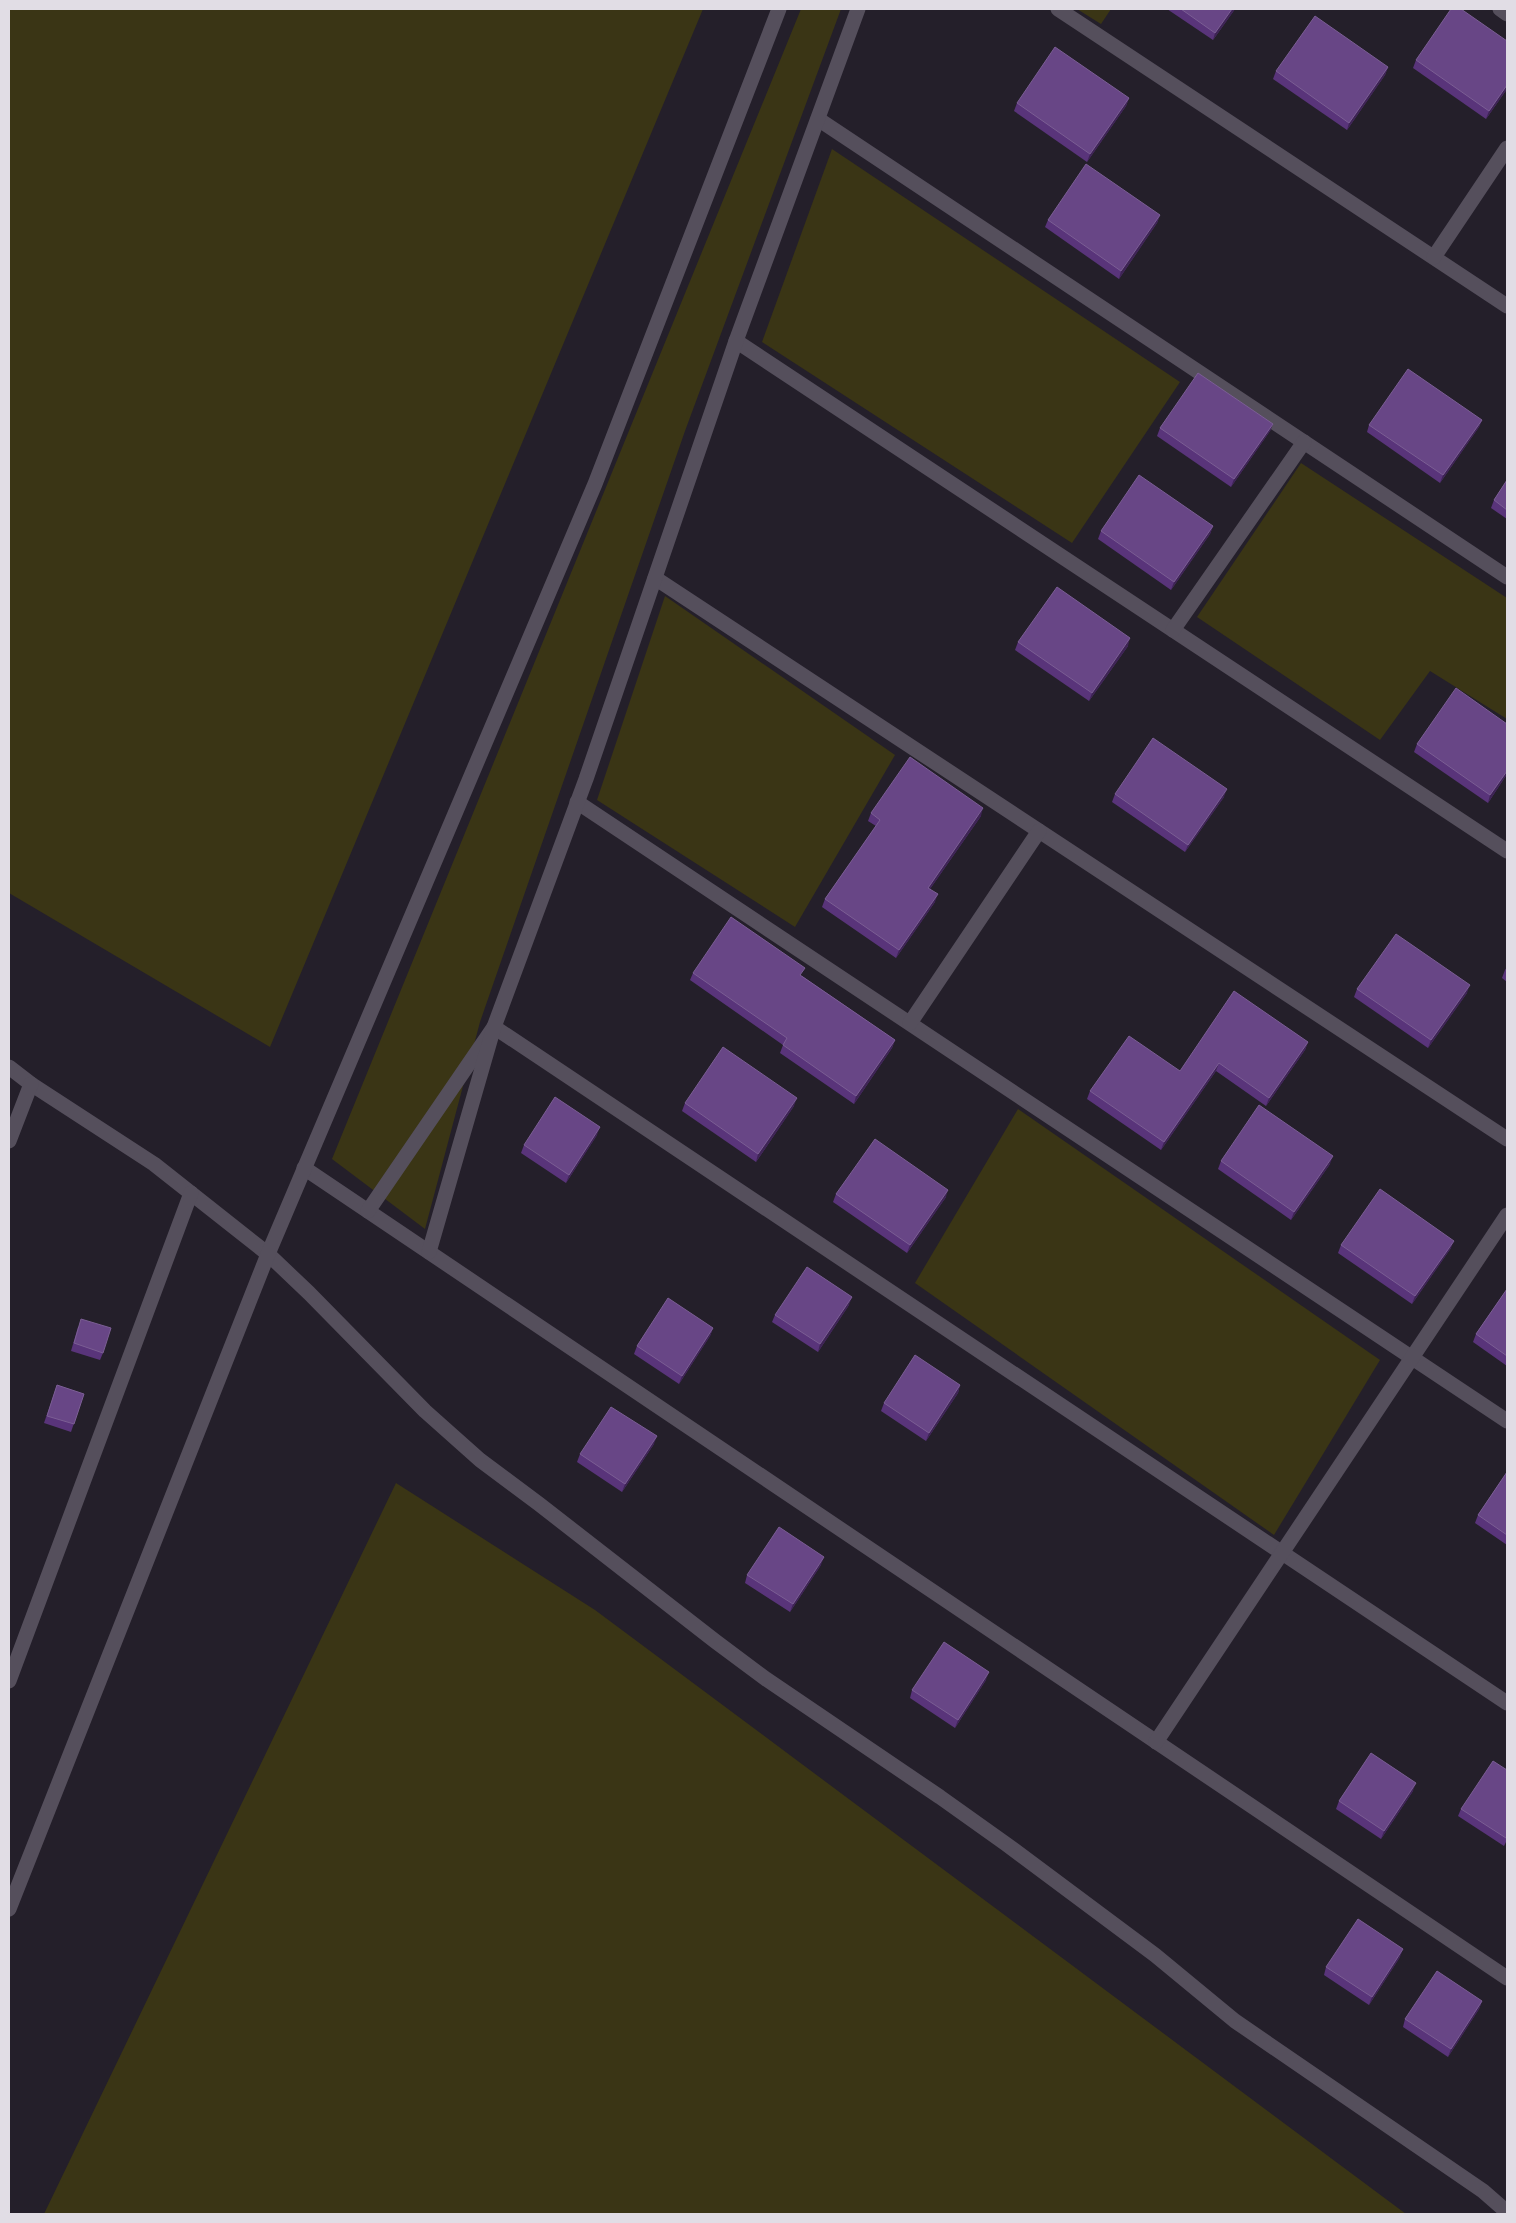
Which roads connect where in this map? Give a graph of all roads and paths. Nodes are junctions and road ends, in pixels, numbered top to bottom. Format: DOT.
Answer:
graph roads {
  1 [pos="779,9"];
  2 [pos="858,9"];
  3 [pos="1058,9"];
  4 [pos="1500,9"];
  5 [pos="1507,14"];
  6 [pos="818,119"];
  7 [pos="1507,148"];
  8 [pos="1434,258"];
  9 [pos="1507,306"];
  10 [pos="736,341"];
  11 [pos="1304,442"];
  12 [pos="1507,577"];
  13 [pos="655,578"];
  14 [pos="1173,630"];
  15 [pos="577,802"];
  16 [pos="1039,831"];
  17 [pos="1507,851"];
  18 [pos="910,1023"];
  19 [pos="494,1027"];
  20 [pos="9,1067"];
  21 [pos="31,1084"];
  22 [pos="1507,1139"];
  23 [pos="9,1141"];
  24 [pos="304,1168"];
  25 [pos="191,1193"];
  26 [pos="368,1211"];
  27 [pos="1507,1214"];
  28 [pos="429,1252"];
  29 [pos="268,1254"];
  30 [pos="1412,1358"];
  31 [pos="1507,1421"];
  32 [pos="1282,1553"];
  33 [pos="9,1681"];
  34 [pos="1507,1702"];
  35 [pos="1156,1742"];
  36 [pos="9,1909"];
  37 [pos="1507,1978"];
  38 [pos="1507,2212"];
  1 -- 24 [label="street"];
  2 -- 6 [label="street"];
  3 -- 8 [label="street"];
  4 -- 5 [label="street"];
  6 -- 10 [label="street"];
  6 -- 11 [label="street"];
  7 -- 8 [label="street"];
  8 -- 9 [label="street"];
  10 -- 13 [label="street"];
  10 -- 14 [label="street"];
  11 -- 12 [label="street"];
  11 -- 14 [label="street"];
  13 -- 15 [label="street"];
  13 -- 16 [label="street"];
  14 -- 17 [label="street"];
  15 -- 18 [label="street"];
  15 -- 19 [label="street"];
  16 -- 18 [label="street"];
  16 -- 22 [label="street"];
  18 -- 30 [label="street"];
  19 -- 26 [label="street"];
  19 -- 28 [label="street"];
  19 -- 32 [label="street"];
  20 -- 21 [label="street"];
  21 -- 23 [label="street"];
  21 -- 25 [label="street"];
  24 -- 26 [label="street"];
  24 -- 29 [label="street"];
  25 -- 29 [label="street"];
  25 -- 33 [label="street"];
  26 -- 28 [label="street"];
  27 -- 30 [label="street"];
  28 -- 35 [label="street"];
  29 -- 36 [label="street"];
  29 -- 38 [label="street"];
  30 -- 31 [label="street"];
  30 -- 32 [label="street"];
  32 -- 34 [label="street"];
  32 -- 35 [label="street"];
  35 -- 37 [label="street"];
}
